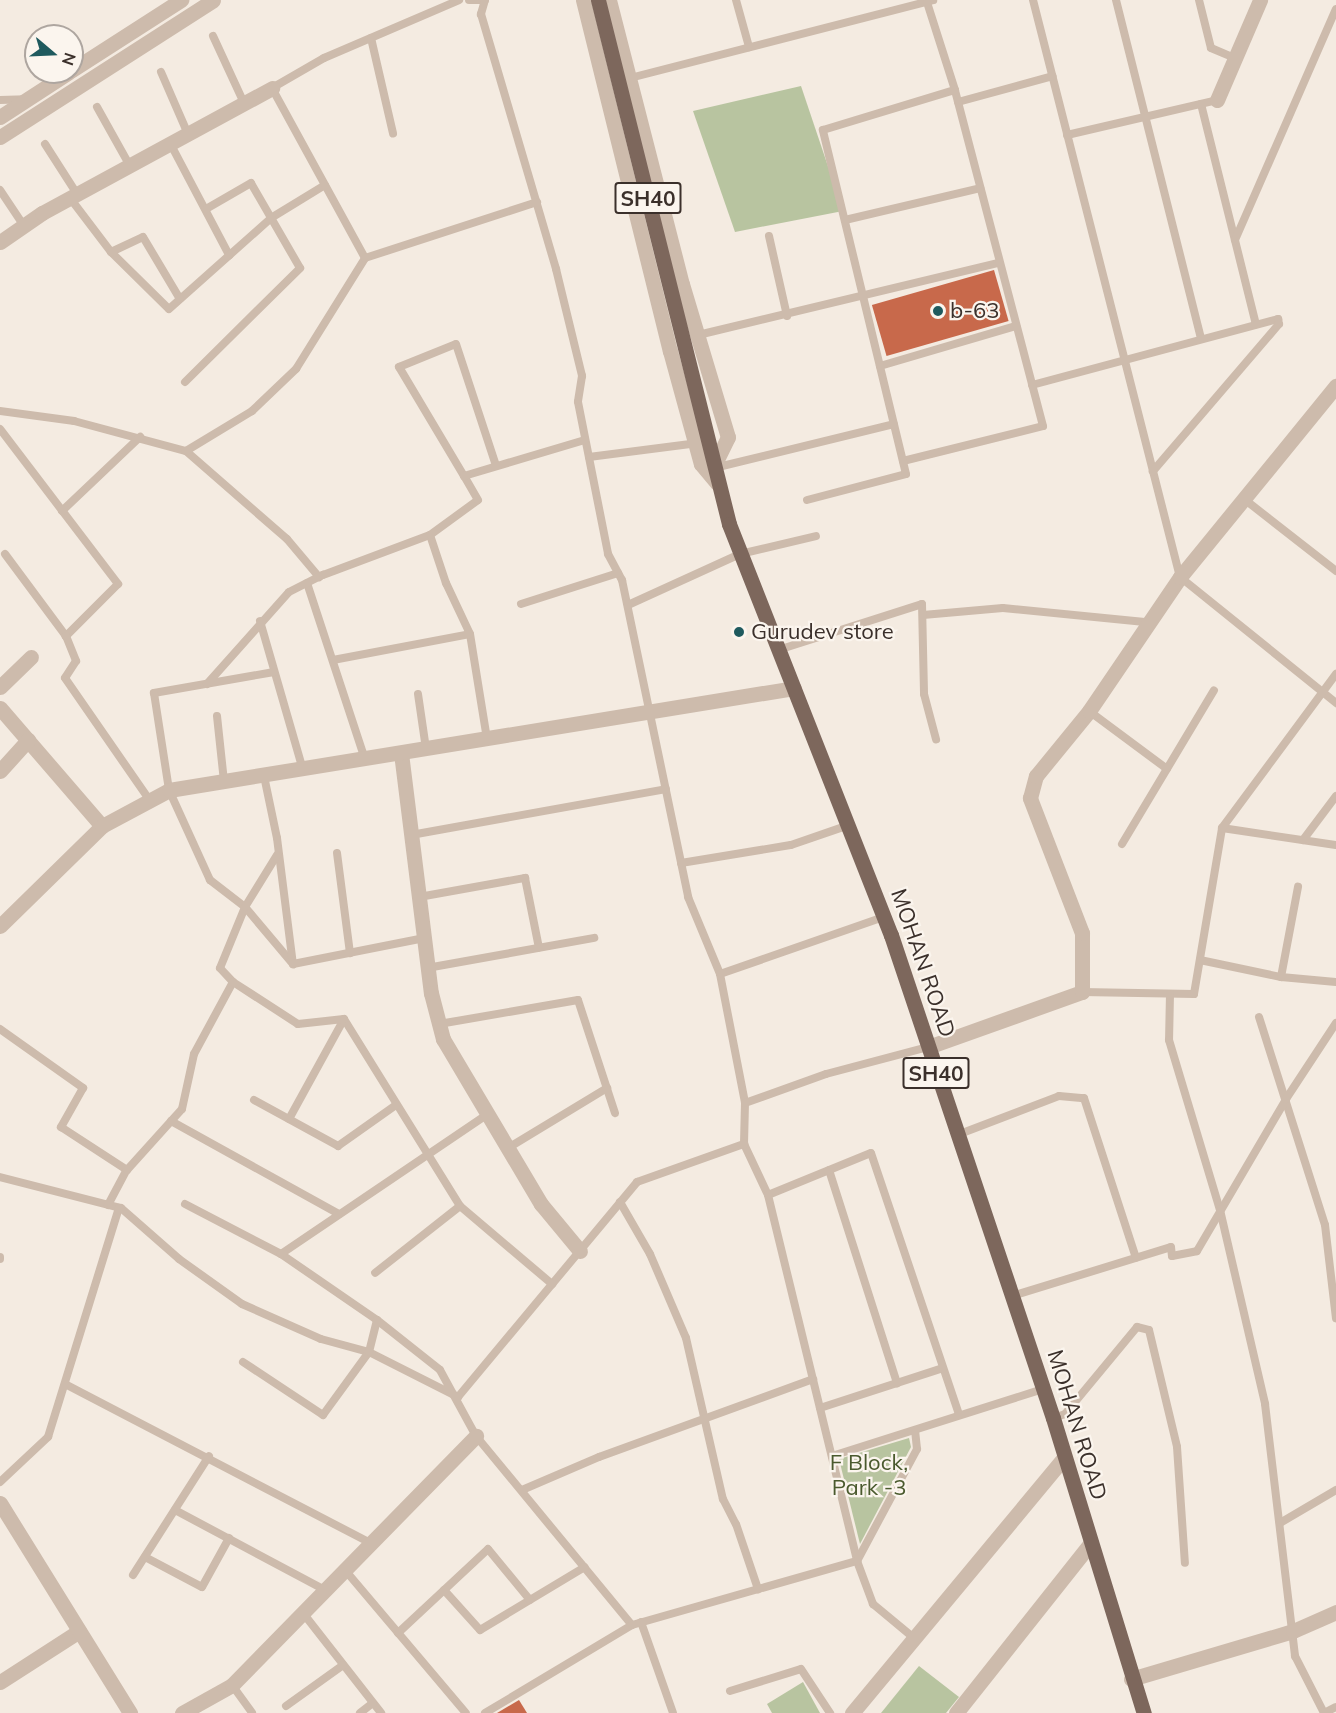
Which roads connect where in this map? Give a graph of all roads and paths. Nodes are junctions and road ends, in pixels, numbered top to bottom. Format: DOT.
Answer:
graph roads {
  1 [pos="213,0"];
  2 [pos="459,0"];
  3 [pos="470,0"];
  4 [pos="485,0"];
  5 [pos="583,0"];
  6 [pos="736,0"];
  7 [pos="1033,0"];
  8 [pos="1116,0"];
  9 [pos="1199,0"];
  10 [pos="1260,0"];
  11 [pos="179,1"];
  12 [pos="610,1"];
  13 [pos="930,1"];
  14 [pos="1336,9"];
  15 [pos="185,17"];
  16 [pos="213,36"];
  17 [pos="371,38"];
  18 [pos="750,47"];
  19 [pos="1235,58"];
  20 [pos="84,62"];
  21 [pos="161,72"];
  22 [pos="1053,76"];
  23 [pos="630,78"];
  24 [pos="51,84"];
  25 [pos="75,84"];
  26 [pos="77,87"];
  27 [pos="272,88"];
  28 [pos="955,90"];
  29 [pos="28,99"];
  30 [pos="0,100"];
  31 [pos="1217,100"];
  32 [pos="958,102"];
  33 [pos="244,103"];
  34 [pos="1201,104"];
  35 [pos="97,107"];
  36 [pos="0,117"];
  37 [pos="1146,117"];
  38 [pos="393,133"];
  39 [pos="188,134"];
  40 [pos="1067,135"];
  41 [pos="0,137"];
  42 [pos="170,143"];
  43 [pos="45,144"];
  44 [pos="130,165"];
  45 [pos="325,185"];
  46 [pos="980,188"];
  47 [pos="0,190"];
  48 [pos="74,196"];
  49 [pos="537,202"];
  50 [pos="206,209"];
  51 [pos="271,218"];
  52 [pos="845,220"];
  53 [pos="24,226"];
  54 [pos="769,236"];
  55 [pos="1235,240"];
  56 [pos="0,242"];
  57 [pos="111,252"];
  58 [pos="229,255"];
  59 [pos="365,258"];
  60 [pos="998,262"];
  61 [pos="863,297"];
  62 [pos="180,299"];
  63 [pos="787,316"];
  64 [pos="1256,324"];
  65 [pos="1016,326"];
  66 [pos="698,335"];
  67 [pos="1201,339"];
  68 [pos="1124,359"];
  69 [pos="880,366"];
  70 [pos="185,382"];
  71 [pos="1032,385"];
  72 [pos="1336,386"];
  73 [pos="0,411"];
  74 [pos="894,424"];
  75 [pos="0,429"];
  76 [pos="140,437"];
  77 [pos="585,440"];
  78 [pos="701,442"];
  79 [pos="186,451"];
  80 [pos="589,457"];
  81 [pos="903,460"];
  82 [pos="496,466"];
  83 [pos="1153,471"];
  84 [pos="715,475"];
  85 [pos="464,476"];
  86 [pos="1244,499"];
  87 [pos="807,500"];
  88 [pos="62,511"];
  89 [pos="430,535"];
  90 [pos="816,536"];
  91 [pos="5,554"];
  92 [pos="740,554"];
  93 [pos="1336,571"];
  94 [pos="618,573"];
  95 [pos="319,577"];
  96 [pos="1180,577"];
  97 [pos="307,583"];
  98 [pos="521,604"];
  99 [pos="628,605"];
  100 [pos="923,615"];
  101 [pos="260,621"];
  102 [pos="1147,622"];
  103 [pos="470,634"];
  104 [pos="66,636"];
  105 [pos="778,650"];
  106 [pos="31,657"];
  107 [pos="333,660"];
  108 [pos="274,672"];
  109 [pos="1336,674"];
  110 [pos="207,684"];
  111 [pos="0,687"];
  112 [pos="794,688"];
  113 [pos="1214,690"];
  114 [pos="1322,692"];
  115 [pos="418,694"];
  116 [pos="1336,703"];
  117 [pos="0,708"];
  118 [pos="651,711"];
  119 [pos="1089,711"];
  120 [pos="217,716"];
  121 [pos="487,738"];
  122 [pos="936,739"];
  123 [pos="28,740"];
  124 [pos="426,749"];
  125 [pos="400,753"];
  126 [pos="365,759"];
  127 [pos="1167,769"];
  128 [pos="303,770"];
  129 [pos="0,771"];
  130 [pos="264,776"];
  131 [pos="224,783"];
  132 [pos="666,789"];
  133 [pos="169,790"];
  134 [pos="1336,796"];
  135 [pos="148,798"];
  136 [pos="849,825"];
  137 [pos="102,826"];
  138 [pos="1222,828"];
  139 [pos="411,834"];
  140 [pos="1303,840"];
  141 [pos="1122,844"];
  142 [pos="1336,845"];
  143 [pos="337,853"];
  144 [pos="277,855"];
  145 [pos="681,863"];
  146 [pos="1298,886"];
  147 [pos="418,897"];
  148 [pos="245,907"];
  149 [pos="884,917"];
  150 [pos="0,926"];
  151 [pos="424,938"];
  152 [pos="594,938"];
  153 [pos="539,948"];
  154 [pos="350,953"];
  155 [pos="1200,960"];
  156 [pos="293,964"];
  157 [pos="428,968"];
  158 [pos="720,974"];
  159 [pos="1281,977"];
  160 [pos="232,982"];
  161 [pos="1336,982"];
  162 [pos="1082,992"];
  163 [pos="1170,994"];
  164 [pos="1259,1017"];
  165 [pos="344,1019"];
  166 [pos="1336,1023"];
  167 [pos="439,1024"];
  168 [pos="0,1029"];
  169 [pos="928,1047"];
  170 [pos="607,1088"];
  171 [pos="1286,1098"];
  172 [pos="254,1100"];
  173 [pos="745,1102"];
  174 [pos="396,1105"];
  175 [pos="615,1113"];
  176 [pos="488,1114"];
  177 [pos="289,1119"];
  178 [pos="171,1121"];
  179 [pos="957,1135"];
  180 [pos="744,1144"];
  181 [pos="508,1148"];
  182 [pos="426,1156"];
  183 [pos="127,1170"];
  184 [pos="829,1170"];
  185 [pos="0,1177"];
  186 [pos="768,1195"];
  187 [pos="620,1202"];
  188 [pos="108,1204"];
  189 [pos="185,1204"];
  190 [pos="460,1206"];
  191 [pos="119,1208"];
  192 [pos="1221,1210"];
  193 [pos="339,1214"];
  194 [pos="580,1251"];
  195 [pos="281,1254"];
  196 [pos="1136,1258"];
  197 [pos="375,1274"];
  198 [pos="552,1284"];
  199 [pos="1011,1296"];
  200 [pos="1336,1318"];
  201 [pos="377,1320"];
  202 [pos="369,1352"];
  203 [pos="243,1362"];
  204 [pos="943,1368"];
  205 [pos="813,1379"];
  206 [pos="897,1383"];
  207 [pos="65,1384"];
  208 [pos="1043,1389"];
  209 [pos="458,1397"];
  210 [pos="820,1408"];
  211 [pos="959,1415"];
  212 [pos="705,1418"];
  213 [pos="1053,1418"];
  214 [pos="915,1430"];
  215 [pos="476,1436"];
  216 [pos="209,1456"];
  217 [pos="832,1456"];
  218 [pos="1064,1458"];
  219 [pos="0,1482"];
  220 [pos="522,1490"];
  221 [pos="1336,1490"];
  222 [pos="0,1503"];
  223 [pos="175,1510"];
  224 [pos="1280,1523"];
  225 [pos="229,1538"];
  226 [pos="371,1543"];
  227 [pos="1090,1544"];
  228 [pos="145,1557"];
  229 [pos="857,1561"];
  230 [pos="1185,1563"];
  231 [pos="585,1567"];
  232 [pos="345,1570"];
  233 [pos="133,1575"];
  234 [pos="758,1589"];
  235 [pos="325,1590"];
  236 [pos="444,1590"];
  237 [pos="530,1600"];
  238 [pos="1336,1612"];
  239 [pos="303,1613"];
  240 [pos="637,1624"];
  241 [pos="79,1631"];
  242 [pos="1293,1631"];
  243 [pos="398,1632"];
  244 [pos="914,1638"];
  245 [pos="343,1665"];
  246 [pos="1131,1679"];
  247 [pos="0,1682"];
  248 [pos="232,1685"];
  249 [pos="730,1691"];
  250 [pos="373,1703"];
  251 [pos="286,1706"];
  252 [pos="1336,1707"];
  253 [pos="130,1713"];
  254 [pos="182,1713"];
  255 [pos="252,1713"];
  256 [pos="360,1713"];
  257 [pos="381,1713"];
  258 [pos="466,1713"];
  259 [pos="485,1713"];
  260 [pos="673,1713"];
  261 [pos="830,1713"];
  262 [pos="852,1713"];
  263 [pos="956,1713"];
  264 [pos="1144,1713"];
  265 [pos="1324,1713"];
  1 -- 15 [label="street"];
  2 -- 17 [label="lane"];
  3 -- 4 [label="lane"];
  4 -- 49 [label="lane"];
  5 -- 78 [label="street"];
  6 -- 18 [label="lane"];
  7 -- 22 [label="lane"];
  8 -- 37 [label="lane"];
  9 -- 19 [label="lane"];
  10 -- 19 [label="street"];
  11 -- 15 [label="street"];
  11 -- 20 [label="street"];
  12 -- 23 [label="street"];
  12 -- 78 [label="main road, SH40"];
  13 -- 18 [label="lane"];
  13 -- 28 [label="lane"];
  14 -- 55 [label="lane"];
  15 -- 26 [label="street"];
  16 -- 33 [label="lane"];
  17 -- 27 [label="lane"];
  17 -- 38 [label="lane"];
  18 -- 23 [label="lane"];
  19 -- 31 [label="street"];
  21 -- 39 [label="lane"];
  22 -- 32 [label="lane"];
  22 -- 40 [label="lane"];
  23 -- 66 [label="street"];
  24 -- 29 [label="street"];
  25 -- 26 [label="street"];
  26 -- 41 [label="street"];
  27 -- 33 [label="street"];
  27 -- 45 [label="lane"];
  28 -- 32 [label="lane"];
  28 -- 52 [label="lane"];
  29 -- 30 [label="lane"];
  29 -- 36 [label="street"];
  31 -- 34 [label="lane"];
  32 -- 46 [label="lane"];
  33 -- 39 [label="street"];
  34 -- 37 [label="lane"];
  34 -- 55 [label="lane"];
  35 -- 44 [label="lane"];
  37 -- 40 [label="lane"];
  37 -- 67 [label="lane"];
  39 -- 42 [label="street"];
  40 -- 68 [label="lane"];
  42 -- 44 [label="street"];
  42 -- 50 [label="lane"];
  43 -- 48 [label="lane"];
  44 -- 48 [label="street"];
  45 -- 51 [label="lane"];
  45 -- 59 [label="lane"];
  46 -- 52 [label="lane"];
  46 -- 60 [label="lane"];
  47 -- 53 [label="lane"];
  48 -- 53 [label="street"];
  48 -- 57 [label="lane"];
  49 -- 59 [label="lane"];
  49 -- 77 [label="lane"];
  50 -- 51 [label="lane"];
  50 -- 58 [label="lane"];
  51 -- 58 [label="lane"];
  51 -- 70 [label="lane"];
  52 -- 61 [label="lane"];
  53 -- 56 [label="street"];
  54 -- 63 [label="lane"];
  55 -- 64 [label="lane"];
  57 -- 62 [label="lane"];
  57 -- 62 [label="lane"];
  58 -- 62 [label="lane"];
  59 -- 79 [label="lane"];
  60 -- 61 [label="lane"];
  60 -- 65 [label="lane"];
  61 -- 63 [label="lane"];
  61 -- 69 [label="lane"];
  63 -- 66 [label="lane"];
  64 -- 67 [label="lane"];
  64 -- 83 [label="lane"];
  65 -- 69 [label="lane"];
  65 -- 71 [label="lane"];
  66 -- 84 [label="street"];
  67 -- 68 [label="lane"];
  68 -- 71 [label="lane"];
  68 -- 83 [label="lane"];
  69 -- 74 [label="lane"];
  71 -- 81 [label="lane"];
  72 -- 86 [label="street"];
  73 -- 76 [label="lane"];
  74 -- 81 [label="lane"];
  74 -- 84 [label="lane"];
  75 -- 88 [label="lane"];
  76 -- 79 [label="lane"];
  76 -- 88 [label="lane"];
  77 -- 80 [label="lane"];
  77 -- 82 [label="lane"];
  78 -- 80 [label="lane"];
  78 -- 84 [label="main road, MOHAN ROAD / SH40"];
  79 -- 95 [label="lane"];
  80 -- 94 [label="lane"];
  81 -- 87 [label="lane"];
  82 -- 85 [label="lane"];
  82 -- 85 [label="lane"];
  83 -- 96 [label="lane"];
  84 -- 92 [label="main road, MOHAN ROAD / SH40"];
  85 -- 89 [label="lane"];
  86 -- 93 [label="lane"];
  86 -- 96 [label="street"];
  88 -- 104 [label="lane"];
  89 -- 95 [label="lane"];
  89 -- 103 [label="lane"];
  90 -- 92 [label="lane"];
  91 -- 104 [label="lane"];
  92 -- 99 [label="lane"];
  92 -- 105 [label="main road, MOHAN ROAD / SH40"];
  94 -- 98 [label="lane"];
  94 -- 99 [label="lane"];
  95 -- 97 [label="lane"];
  96 -- 102 [label="street"];
  96 -- 114 [label="lane"];
  97 -- 101 [label="lane"];
  97 -- 107 [label="lane"];
  99 -- 118 [label="lane"];
  100 -- 102 [label="lane"];
  100 -- 105 [label="lane"];
  100 -- 122 [label="lane"];
  101 -- 108 [label="lane"];
  101 -- 110 [label="lane"];
  102 -- 119 [label="street"];
  103 -- 107 [label="lane"];
  103 -- 121 [label="lane"];
  104 -- 135 [label="lane"];
  105 -- 112 [label="main road, MOHAN ROAD / SH40"];
  106 -- 111 [label="street"];
  107 -- 126 [label="lane"];
  108 -- 110 [label="lane"];
  108 -- 128 [label="lane"];
  109 -- 114 [label="lane"];
  110 -- 133 [label="lane"];
  112 -- 118 [label="street"];
  112 -- 136 [label="main road, MOHAN ROAD / SH40"];
  113 -- 127 [label="lane"];
  114 -- 116 [label="lane"];
  114 -- 138 [label="lane"];
  115 -- 124 [label="lane"];
  117 -- 123 [label="street"];
  118 -- 121 [label="street"];
  118 -- 132 [label="lane"];
  119 -- 127 [label="lane"];
  119 -- 162 [label="street"];
  120 -- 131 [label="lane"];
  121 -- 124 [label="street"];
  123 -- 129 [label="street"];
  123 -- 137 [label="street"];
  124 -- 125 [label="street"];
  125 -- 126 [label="street"];
  125 -- 139 [label="street"];
  126 -- 128 [label="street"];
  127 -- 141 [label="lane"];
  128 -- 130 [label="street"];
  130 -- 131 [label="street"];
  130 -- 144 [label="lane"];
  131 -- 133 [label="street"];
  132 -- 139 [label="lane"];
  132 -- 145 [label="lane"];
  133 -- 135 [label="street"];
  133 -- 148 [label="lane"];
  134 -- 140 [label="lane"];
  135 -- 137 [label="street"];
  136 -- 145 [label="lane"];
  136 -- 149 [label="main road, MOHAN ROAD / SH40"];
  137 -- 150 [label="street"];
  138 -- 140 [label="lane"];
  138 -- 155 [label="lane"];
  139 -- 147 [label="street"];
  140 -- 142 [label="lane"];
  143 -- 154 [label="lane"];
  144 -- 148 [label="lane"];
  144 -- 156 [label="lane"];
  145 -- 158 [label="lane"];
  146 -- 159 [label="lane"];
  147 -- 151 [label="street"];
  147 -- 153 [label="lane"];
  148 -- 156 [label="lane"];
  148 -- 160 [label="lane"];
  149 -- 158 [label="lane"];
  149 -- 169 [label="main road, MOHAN ROAD / SH40"];
  151 -- 154 [label="lane"];
  151 -- 157 [label="street"];
  152 -- 153 [label="lane"];
  153 -- 157 [label="lane"];
  154 -- 156 [label="lane"];
  155 -- 159 [label="lane"];
  155 -- 163 [label="lane"];
  157 -- 167 [label="street"];
  158 -- 173 [label="lane"];
  159 -- 161 [label="lane"];
  160 -- 165 [label="lane"];
  160 -- 178 [label="lane"];
  162 -- 163 [label="lane"];
  162 -- 169 [label="street"];
  163 -- 192 [label="lane"];
  164 -- 171 [label="lane"];
  165 -- 174 [label="lane"];
  165 -- 177 [label="lane"];
  166 -- 171 [label="lane"];
  167 -- 170 [label="lane"];
  167 -- 176 [label="street"];
  168 -- 183 [label="lane"];
  169 -- 173 [label="lane"];
  169 -- 179 [label="main road, MOHAN ROAD / SH40"];
  170 -- 175 [label="lane"];
  170 -- 181 [label="lane"];
  171 -- 192 [label="lane"];
  171 -- 200 [label="lane"];
  172 -- 177 [label="lane"];
  173 -- 180 [label="lane"];
  174 -- 177 [label="lane"];
  174 -- 182 [label="lane"];
  176 -- 181 [label="street"];
  176 -- 182 [label="lane"];
  178 -- 183 [label="lane"];
  178 -- 193 [label="lane"];
  179 -- 196 [label="lane"];
  179 -- 199 [label="main road, MOHAN ROAD / SH40"];
  180 -- 186 [label="lane"];
  180 -- 187 [label="lane"];
  181 -- 194 [label="street"];
  182 -- 190 [label="lane"];
  182 -- 193 [label="lane"];
  183 -- 188 [label="lane"];
  184 -- 186 [label="lane"];
  184 -- 204 [label="lane"];
  184 -- 206 [label="lane"];
  185 -- 188 [label="lane"];
  186 -- 205 [label="lane"];
  187 -- 194 [label="lane"];
  187 -- 212 [label="lane"];
  188 -- 191 [label="lane"];
  189 -- 195 [label="lane"];
  190 -- 197 [label="lane"];
  190 -- 198 [label="lane"];
  191 -- 202 [label="lane"];
  191 -- 207 [label="lane"];
  192 -- 196 [label="lane"];
  192 -- 224 [label="lane"];
  193 -- 195 [label="lane"];
  194 -- 198 [label="lane"];
  195 -- 201 [label="lane"];
  196 -- 199 [label="lane"];
  198 -- 209 [label="lane"];
  199 -- 208 [label="main road, MOHAN ROAD / SH40"];
  201 -- 202 [label="lane"];
  201 -- 209 [label="lane"];
  202 -- 203 [label="lane"];
  202 -- 209 [label="lane"];
  204 -- 206 [label="lane"];
  204 -- 211 [label="lane"];
  205 -- 210 [label="lane"];
  205 -- 212 [label="lane"];
  206 -- 210 [label="lane"];
  207 -- 216 [label="lane"];
  207 -- 219 [label="lane"];
  208 -- 211 [label="lane"];
  208 -- 213 [label="main road, MOHAN ROAD / SH40"];
  209 -- 215 [label="lane"];
  210 -- 217 [label="lane"];
  211 -- 214 [label="lane"];
  212 -- 220 [label="lane"];
  212 -- 234 [label="lane"];
  213 -- 218 [label="main road, MOHAN ROAD / SH40"];
  213 -- 230 [label="lane"];
  214 -- 217 [label="lane"];
  214 -- 229 [label="lane"];
  215 -- 220 [label="lane"];
  215 -- 226 [label="street"];
  216 -- 223 [label="lane"];
  216 -- 226 [label="lane"];
  217 -- 229 [label="lane"];
  218 -- 227 [label="main road, MOHAN ROAD / SH40"];
  218 -- 244 [label="street"];
  220 -- 231 [label="lane"];
  221 -- 224 [label="lane"];
  222 -- 241 [label="street"];
  223 -- 225 [label="lane"];
  223 -- 228 [label="lane"];
  224 -- 242 [label="lane"];
  225 -- 228 [label="lane"];
  225 -- 235 [label="lane"];
  226 -- 232 [label="street"];
  227 -- 246 [label="main road, MOHAN ROAD / SH40"];
  227 -- 263 [label="street"];
  228 -- 233 [label="lane"];
  229 -- 234 [label="lane"];
  229 -- 244 [label="lane"];
  231 -- 237 [label="lane"];
  231 -- 240 [label="lane"];
  232 -- 235 [label="street"];
  232 -- 243 [label="lane"];
  234 -- 240 [label="lane"];
  235 -- 239 [label="street"];
  236 -- 237 [label="lane"];
  236 -- 237 [label="lane"];
  236 -- 243 [label="lane"];
  238 -- 242 [label="street"];
  239 -- 245 [label="lane"];
  239 -- 248 [label="street"];
  240 -- 259 [label="lane"];
  240 -- 260 [label="lane"];
  241 -- 247 [label="street"];
  241 -- 253 [label="street"];
  242 -- 246 [label="street"];
  242 -- 265 [label="lane"];
  243 -- 258 [label="lane"];
  244 -- 262 [label="street"];
  245 -- 250 [label="lane"];
  245 -- 251 [label="lane"];
  246 -- 264 [label="main road, MOHAN ROAD / SH40"];
  248 -- 254 [label="street"];
  248 -- 255 [label="lane"];
  249 -- 261 [label="lane"];
  250 -- 256 [label="lane"];
  250 -- 257 [label="lane"];
  252 -- 265 [label="lane"];
}
